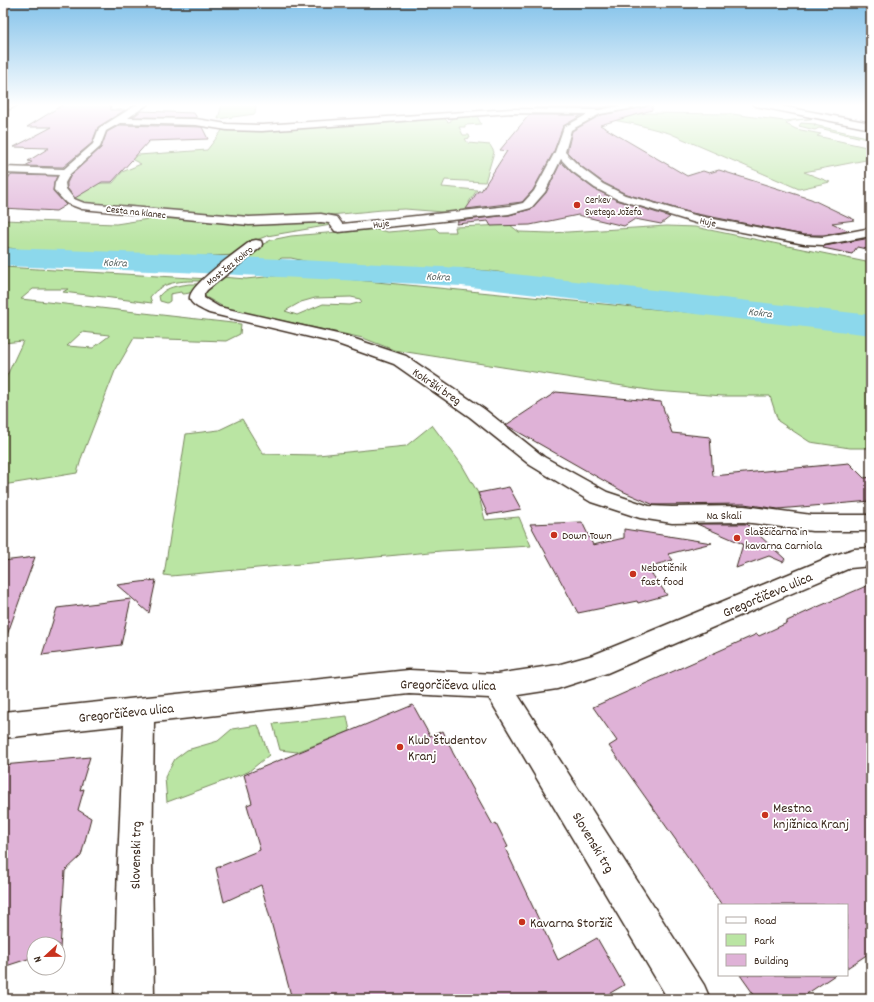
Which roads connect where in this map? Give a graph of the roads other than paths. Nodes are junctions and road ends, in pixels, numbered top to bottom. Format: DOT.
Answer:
graph roads {
  1 [pos="91,151"];
  2 [pos="560,152"];
  3 [pos="3,170"];
  4 [pos="66,172"];
  5 [pos="339,228"];
  6 [pos="871,232"];
  7 [pos="256,244"];
  8 [pos="202,287"];
  9 [pos="672,515"];
  10 [pos="871,523"];
  11 [pos="871,557"];
  12 [pos="497,686"];
  13 [pos="139,711"];
  14 [pos="3,725"];
  15 [pos="134,999"];
  16 [pos="690,999"];
  1 -- 4 [label="street"];
  2 -- 5 [label="street, Huje"];
  2 -- 6 [label="street, Huje"];
  3 -- 4 [label="street"];
  4 -- 5 [label="street, Cesta na klanec"];
  7 -- 8 [label="street, Most čez Kokro"];
  8 -- 9 [label="street, Kokrški breg"];
  9 -- 10 [label="street, Na Skali"];
  11 -- 12 [label="street, Gregorčičeva ulica"];
  12 -- 13 [label="street, Gregorčičeva ulica"];
  12 -- 16 [label="street, Slovenski trg"];
  13 -- 14 [label="street, Gregorčičeva ulica"];
  13 -- 15 [label="street, Slovenski trg"];
}
